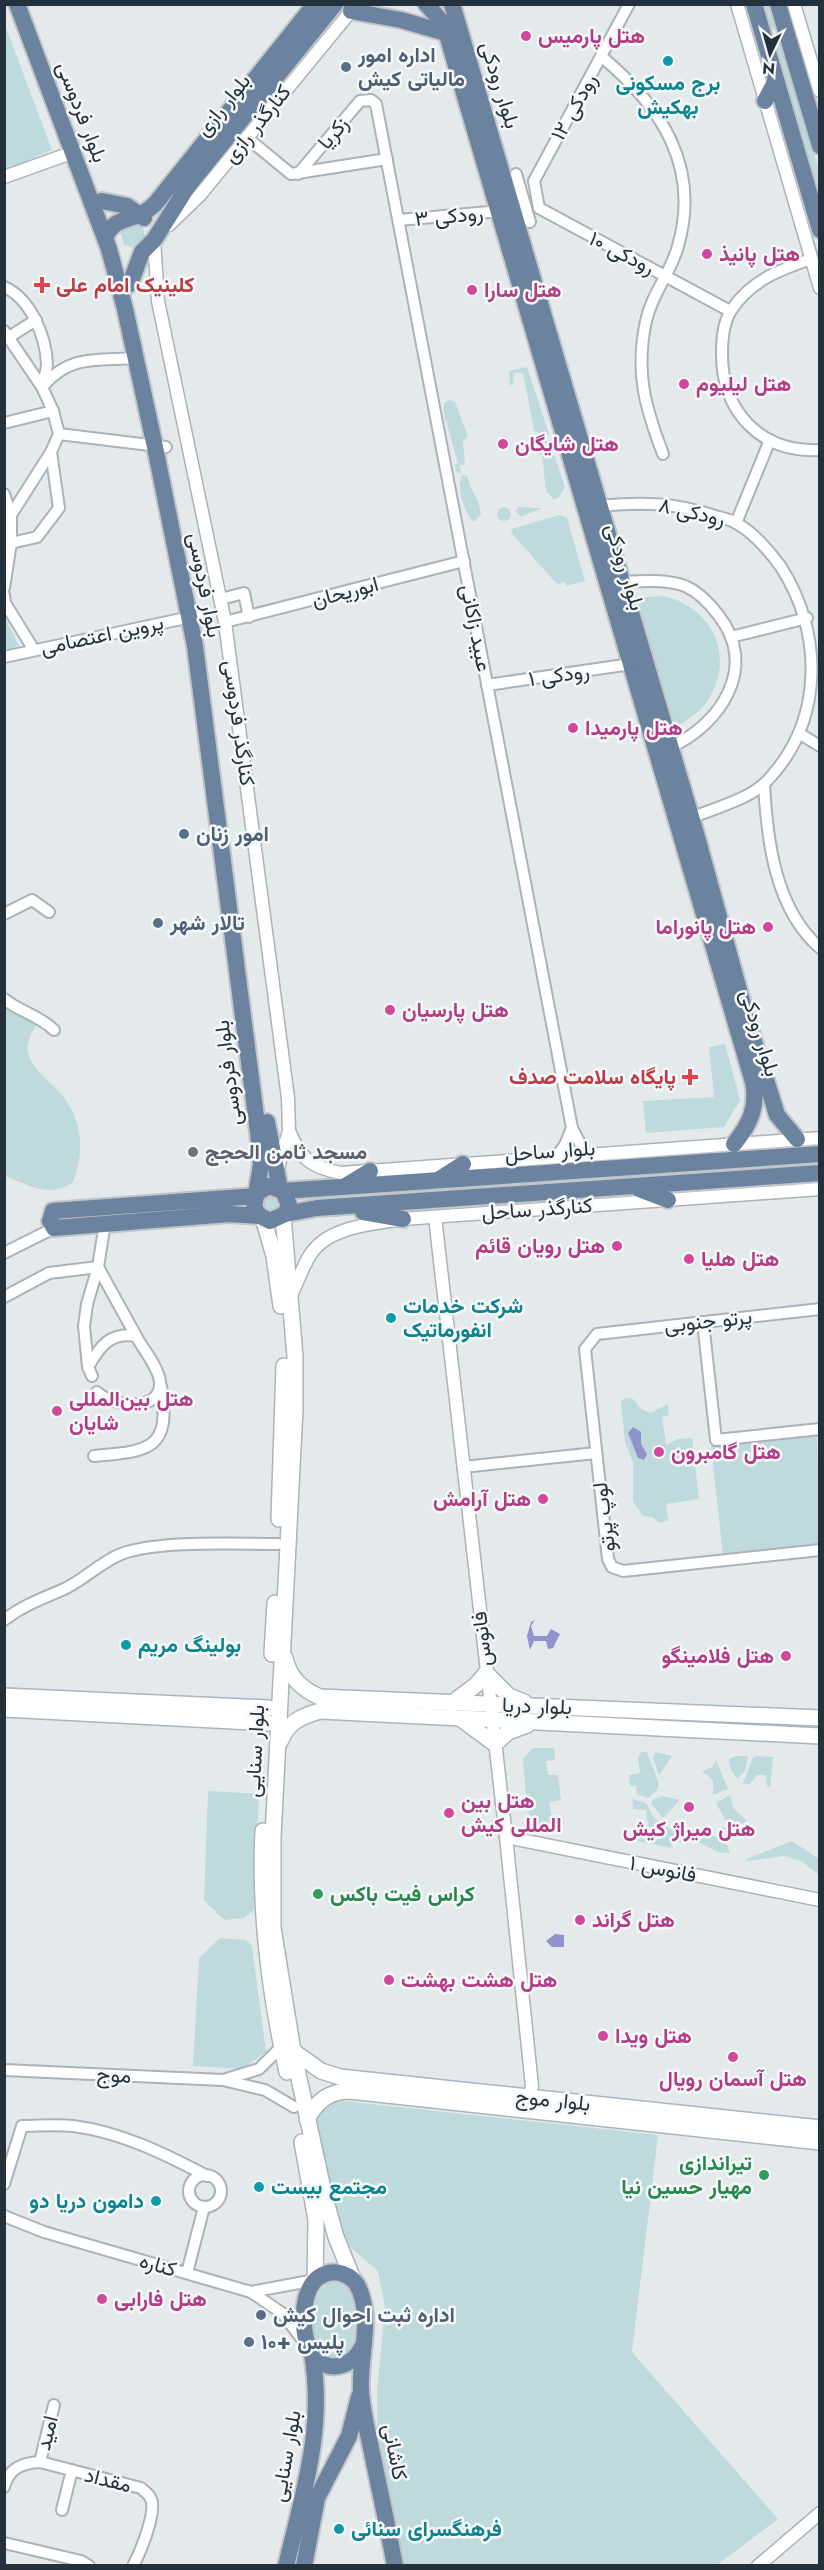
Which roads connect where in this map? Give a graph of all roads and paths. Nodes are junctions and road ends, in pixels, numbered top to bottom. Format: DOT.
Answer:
graph roads {
  1 [pos="17,4"];
  2 [pos="28,4"];
  3 [pos="315,4"];
  4 [pos="426,4"];
  5 [pos="452,4"];
  6 [pos="629,4"];
  7 [pos="738,4"];
  8 [pos="754,4"];
  9 [pos="778,4"];
  10 [pos="794,4"];
  11 [pos="348,6"];
  12 [pos="446,33"];
  13 [pos="602,57"];
  14 [pos="815,63"];
  15 [pos="776,80"];
  16 [pos="819,91"];
  17 [pos="371,100"];
  18 [pos="765,101"];
  19 [pos="246,137"];
  20 [pos="819,146"];
  21 [pos="79,151"];
  22 [pos="387,159"];
  23 [pos="298,174"];
  24 [pos="510,175"];
  25 [pos="4,177"];
  26 [pos="534,181"];
  27 [pos="171,186"];
  28 [pos="102,201"];
  29 [pos="176,203"];
  30 [pos="539,208"];
  31 [pos="500,212"];
  32 [pos="141,215"];
  33 [pos="399,220"];
  34 [pos="524,224"];
  35 [pos="819,230"];
  36 [pos="154,240"];
  37 [pos="111,241"];
  38 [pos="142,252"];
  39 [pos="811,259"];
  40 [pos="667,275"];
  41 [pos="130,284"];
  42 [pos="4,287"];
  43 [pos="819,288"];
  44 [pos="730,311"];
  45 [pos="36,320"];
  46 [pos="7,334"];
  47 [pos="136,358"];
  48 [pos="42,387"];
  49 [pos="53,411"];
  50 [pos="4,423"];
  51 [pos="59,434"];
  52 [pos="770,440"];
  53 [pos="161,447"];
  54 [pos="819,450"];
  55 [pos="51,452"];
  56 [pos="663,454"];
  57 [pos="4,494"];
  58 [pos="598,506"];
  59 [pos="11,515"];
  60 [pos="736,523"];
  61 [pos="11,543"];
  62 [pos="464,561"];
  63 [pos="621,582"];
  64 [pos="4,588"];
  65 [pos="4,596"];
  66 [pos="221,599"];
  67 [pos="195,616"];
  68 [pos="249,617"];
  69 [pos="807,618"];
  70 [pos="225,622"];
  71 [pos="731,637"];
  72 [pos="34,650"];
  73 [pos="4,657"];
  74 [pos="631,664"];
  75 [pos="487,685"];
  76 [pos="800,734"];
  77 [pos="819,746"];
  78 [pos="669,748"];
  79 [pos="764,784"];
  80 [pos="691,818"];
  81 [pos="49,912"];
  82 [pos="4,914"];
  83 [pos="819,948"];
  84 [pos="4,999"];
  85 [pos="54,1030"];
  86 [pos="755,1108"];
  87 [pos="775,1108"];
  88 [pos="572,1128"];
  89 [pos="290,1131"];
  90 [pos="819,1138"];
  91 [pos="797,1139"];
  92 [pos="734,1144"];
  93 [pos="819,1154"];
  94 [pos="586,1155"];
  95 [pos="556,1157"];
  96 [pos="463,1164"];
  97 [pos="370,1171"];
  98 [pos="819,1173"];
  99 [pos="435,1182"];
  100 [pos="280,1185"];
  101 [pos="632,1186"];
  102 [pos="343,1187"];
  103 [pos="819,1189"];
  104 [pos="256,1195"];
  105 [pos="668,1200"];
  106 [pos="339,1208"];
  107 [pos="284,1215"];
  108 [pos="262,1217"];
  109 [pos="435,1217"];
  110 [pos="53,1219"];
  111 [pos="404,1219"];
  112 [pos="105,1222"];
  113 [pos="4,1253"];
  114 [pos="98,1267"];
  115 [pos="4,1297"];
  116 [pos="290,1298"];
  117 [pos="819,1310"];
  118 [pos="703,1322"];
  119 [pos="597,1334"];
  120 [pos="136,1336"];
  121 [pos="160,1379"];
  122 [pos="97,1392"];
  123 [pos="819,1429"];
  124 [pos="596,1453"];
  125 [pos="94,1456"];
  126 [pos="463,1467"];
  127 [pos="278,1545"];
  128 [pos="819,1550"];
  129 [pos="4,1620"];
  130 [pos="283,1648"];
  131 [pos="486,1673"];
  132 [pos="4,1696"];
  133 [pos="490,1704"];
  134 [pos="50,1705"];
  135 [pos="532,1705"];
  136 [pos="4,1709"];
  137 [pos="455,1710"];
  138 [pos="269,1715"];
  139 [pos="819,1718"];
  140 [pos="492,1720"];
  141 [pos="531,1723"];
  142 [pos="819,1736"];
  143 [pos="495,1744"];
  144 [pos="277,1751"];
  145 [pos="506,1837"];
  146 [pos="819,1900"];
  147 [pos="287,2049"];
  148 [pos="4,2070"];
  149 [pos="223,2080"];
  150 [pos="529,2104"];
  151 [pos="294,2107"];
  152 [pos="307,2119"];
  153 [pos="815,2135"];
  154 [pos="207,2176"];
  155 [pos="4,2184"];
  156 [pos="204,2207"];
  157 [pos="4,2217"];
  158 [pos="187,2273"];
  159 [pos="353,2279"];
  160 [pos="315,2280"];
  161 [pos="251,2292"];
  162 [pos="362,2347"];
  163 [pos="310,2351"];
  164 [pos="361,2391"];
  165 [pos="54,2405"];
  166 [pos="40,2462"];
  167 [pos="72,2470"];
  168 [pos="4,2487"];
  169 [pos="62,2510"];
  170 [pos="819,2513"];
  171 [pos="4,2543"];
  172 [pos="89,2565"];
  173 [pos="133,2565"];
  174 [pos="286,2565"];
  175 [pos="304,2565"];
  176 [pos="395,2565"];
  177 [pos="758,2565"];
  1 -- 21 [label="main road, بلوار فردوسی"];
  2 -- 21 [label="main road, بلوار فردوسی"];
  3 -- 27 [label="main road, بلوار رازی"];
  4 -- 12 [label="main road, بلوار رودکی"];
  5 -- 24 [label="main road, بلوار رودکی"];
  6 -- 13 [label="street, رودکی ۱۲"];
  7 -- 18 [label="street"];
  8 -- 15 [label="main road"];
  9 -- 20 [label="main road"];
  10 -- 14 [label="street"];
  11 -- 12 [label="main road"];
  11 -- 19 [label="street, کنارگذر رازی"];
  11 -- 29 [label="main road, بلوار رازی"];
  12 -- 31 [label="main road, بلوار رودکی"];
  13 -- 26 [label="street, رودکی ۱۲"];
  13 -- 40 [label="street"];
  14 -- 16 [label="street"];
  15 -- 18 [label="main road"];
  15 -- 35 [label="main road"];
  17 -- 22 [label="street, عبید زاکانی"];
  17 -- 23 [label="street, زکریا"];
  18 -- 39 [label="street"];
  19 -- 23 [label="street"];
  19 -- 36 [label="street, کنارگذر رازی"];
  21 -- 25 [label="street"];
  21 -- 28 [label="main road, بلوار فردوسی"];
  21 -- 37 [label="main road, بلوار فردوسی"];
  22 -- 23 [label="street, زکریا"];
  22 -- 33 [label="street, عبید زاکانی"];
  24 -- 26 [label="street"];
  24 -- 34 [label="main road, بلوار رودکی"];
  26 -- 30 [label="street"];
  27 -- 29 [label="main road"];
  27 -- 32 [label="main road, بلوار رازی"];
  28 -- 32 [label="main road"];
  28 -- 37 [label="main road, بلوار فردوسی"];
  29 -- 36 [label="main road, بلوار رازی"];
  30 -- 34 [label="street"];
  30 -- 40 [label="street, رودکی ۱۰"];
  31 -- 33 [label="street, رودکی ۳"];
  31 -- 34 [label="main road"];
  31 -- 74 [label="main road, بلوار رودکی"];
  32 -- 36 [label="main road"];
  32 -- 37 [label="main road"];
  33 -- 62 [label="street, عبید زاکانی"];
  34 -- 58 [label="main road, بلوار رودکی"];
  36 -- 38 [label="main road, بلوار رازی"];
  36 -- 66 [label="street, کنارگذر فردوسی"];
  37 -- 38 [label="main road"];
  37 -- 41 [label="main road, بلوار فردوسی"];
  37 -- 47 [label="main road, بلوار فردوسی"];
  38 -- 41 [label="main road"];
  39 -- 43 [label="street"];
  39 -- 44 [label="street"];
  40 -- 44 [label="street, رودکی ۱۰"];
  40 -- 56 [label="street"];
  41 -- 53 [label="main road, بلوار فردوسی"];
  42 -- 45 [label="street"];
  44 -- 52 [label="street"];
  45 -- 46 [label="street"];
  45 -- 48 [label="street"];
  46 -- 48 [label="street"];
  47 -- 48 [label="street"];
  47 -- 53 [label="main road, بلوار فردوسی"];
  48 -- 49 [label="street"];
  49 -- 50 [label="street"];
  49 -- 51 [label="street"];
  51 -- 53 [label="street"];
  51 -- 55 [label="street"];
  52 -- 54 [label="street"];
  52 -- 60 [label="street"];
  53 -- 67 [label="main road, بلوار فردوسی"];
  55 -- 59 [label="street"];
  55 -- 61 [label="street"];
  57 -- 59 [label="street"];
  58 -- 60 [label="street, رودکی ۸"];
  58 -- 63 [label="main road, بلوار رودکی"];
  59 -- 61 [label="street"];
  60 -- 69 [label="street, رودکی ۸"];
  61 -- 64 [label="street"];
  62 -- 68 [label="street, ابوریحان"];
  62 -- 75 [label="street, عبید زاکانی"];
  63 -- 71 [label="street"];
  63 -- 78 [label="main road, بلوار رودکی"];
  65 -- 72 [label="street"];
  66 -- 68 [label="street"];
  66 -- 70 [label="street, کنارگذر فردوسی"];
  67 -- 72 [label="street, پروین اعتصامی"];
  67 -- 100 [label="main road, بلوار فردوسی"];
  67 -- 104 [label="main road, بلوار فردوسی"];
  68 -- 70 [label="street, ابوریحان"];
  69 -- 71 [label="street"];
  69 -- 76 [label="street, رودکی ۸"];
  70 -- 89 [label="street, کنارگذر فردوسی"];
  71 -- 78 [label="street"];
  72 -- 73 [label="street, پروین اعتصامی"];
  74 -- 75 [label="street, رودکی ۱"];
  74 -- 86 [label="main road, بلوار رودکی"];
  75 -- 88 [label="street, عبید زاکانی"];
  76 -- 77 [label="street"];
  76 -- 79 [label="street"];
  78 -- 80 [label="main road, بلوار رودکی"];
  79 -- 80 [label="street"];
  79 -- 83 [label="street"];
  80 -- 87 [label="main road, بلوار رودکی"];
  81 -- 82 [label="street"];
  84 -- 85 [label="street"];
  86 -- 87 [label="main road"];
  86 -- 92 [label="main road, بلوار رودکی"];
  87 -- 91 [label="main road, بلوار رودکی"];
  88 -- 94 [label="street, عبید زاکانی"];
  88 -- 95 [label="street"];
  89 -- 97 [label="street"];
  89 -- 100 [label="street, کنارگذر فردوسی"];
  90 -- 91 [label="street"];
  91 -- 92 [label="street"];
  92 -- 94 [label="street"];
  93 -- 99 [label="main road, بلوار ساحل"];
  94 -- 95 [label="street"];
  95 -- 96 [label="street"];
  96 -- 97 [label="street"];
  96 -- 99 [label="main road"];
  97 -- 102 [label="main road"];
  98 -- 101 [label="main road, بلوار ساحل"];
  99 -- 102 [label="main road, بلوار ساحل"];
  100 -- 102 [label="main road, بلوار ساحل"];
  100 -- 104 [label="main road"];
  100 -- 107 [label="main road"];
  101 -- 105 [label="main road"];
  101 -- 106 [label="main road, بلوار ساحل"];
  103 -- 105 [label="street, کنارگذر ساحل"];
  104 -- 108 [label="main road"];
  104 -- 110 [label="main road"];
  105 -- 109 [label="street, کنارگذر ساحل"];
  106 -- 107 [label="main road, بلوار ساحل"];
  106 -- 111 [label="main road"];
  107 -- 108 [label="main road"];
  107 -- 116 [label="main road, بلوار سنایی"];
  108 -- 112 [label="main road"];
  108 -- 127 [label="main road, بلوار سنایی"];
  109 -- 111 [label="street, کنارگذر ساحل"];
  109 -- 126 [label="street, فانوس"];
  110 -- 112 [label="main road"];
  110 -- 113 [label="street"];
  111 -- 116 [label="street, کنارگذر ساحل"];
  112 -- 114 [label="street"];
  114 -- 115 [label="street"];
  114 -- 120 [label="street"];
  114 -- 120 [label="street"];
  116 -- 130 [label="main road, بلوار سنایی"];
  117 -- 118 [label="street, پرتو جنوبی"];
  118 -- 119 [label="street, پرتو جنوبی"];
  118 -- 123 [label="street"];
  119 -- 124 [label="street, لوپ پرتو"];
  120 -- 121 [label="street"];
  121 -- 122 [label="street"];
  121 -- 125 [label="street"];
  124 -- 126 [label="street"];
  124 -- 128 [label="street, لوپ پرتو"];
  126 -- 131 [label="street, فانوس"];
  127 -- 129 [label="street"];
  127 -- 138 [label="main road, بلوار سنایی"];
  130 -- 137 [label="main road, بلوار دریا"];
  130 -- 144 [label="main road, بلوار سنایی"];
  131 -- 133 [label="street, فانوس"];
  131 -- 135 [label="main road"];
  131 -- 137 [label="main road"];
  132 -- 134 [label="main road"];
  133 -- 135 [label="main road, بلوار دریا"];
  133 -- 137 [label="main road, بلوار دریا"];
  133 -- 140 [label="street, فانوس"];
  134 -- 136 [label="main road"];
  134 -- 138 [label="main road"];
  135 -- 139 [label="main road, بلوار دریا"];
  137 -- 140 [label="main road, بلوار دریا"];
  137 -- 143 [label="main road"];
  137 -- 144 [label="main road, بلوار دریا"];
  138 -- 147 [label="main road, بلوار سنایی"];
  140 -- 141 [label="main road, بلوار دریا"];
  140 -- 143 [label="street, فانوس"];
  141 -- 142 [label="main road, بلوار دریا"];
  141 -- 143 [label="main road"];
  143 -- 145 [label="street, فانوس"];
  144 -- 147 [label="main road, بلوار سنایی"];
  145 -- 146 [label="street, فانوس ۱"];
  145 -- 150 [label="street, فانوس"];
  147 -- 149 [label="street"];
  147 -- 150 [label="main road, بلوار موج"];
  147 -- 151 [label="main road, بلوار سنایی"];
  147 -- 152 [label="main road, بلوار سنایی"];
  148 -- 149 [label="street, موج"];
  149 -- 151 [label="street"];
  150 -- 152 [label="main road, بلوار موج"];
  150 -- 153 [label="main road, بلوار موج"];
  151 -- 160 [label="main road, بلوار سنایی"];
  152 -- 159 [label="main road, بلوار سنایی"];
  154 -- 155 [label="street"];
  154 -- 156 [label="street"];
  154 -- 156 [label="street"];
  156 -- 158 [label="street"];
  157 -- 158 [label="street, کناره"];
  158 -- 161 [label="street, کناره"];
  159 -- 160 [label="main road"];
  159 -- 162 [label="main road"];
  160 -- 161 [label="street, کناره"];
  160 -- 163 [label="main road"];
  161 -- 163 [label="street"];
  162 -- 163 [label="main road"];
  162 -- 164 [label="main road, کاشانی"];
  163 -- 174 [label="main road, بلوار سنایی"];
  164 -- 175 [label="main road"];
  164 -- 176 [label="main road, کاشانی"];
  165 -- 166 [label="street, امید"];
  166 -- 167 [label="street, مقداد"];
  166 -- 168 [label="street"];
  167 -- 169 [label="street"];
  167 -- 173 [label="street, مقداد"];
  170 -- 177 [label="street"];
  171 -- 172 [label="street"];
}
